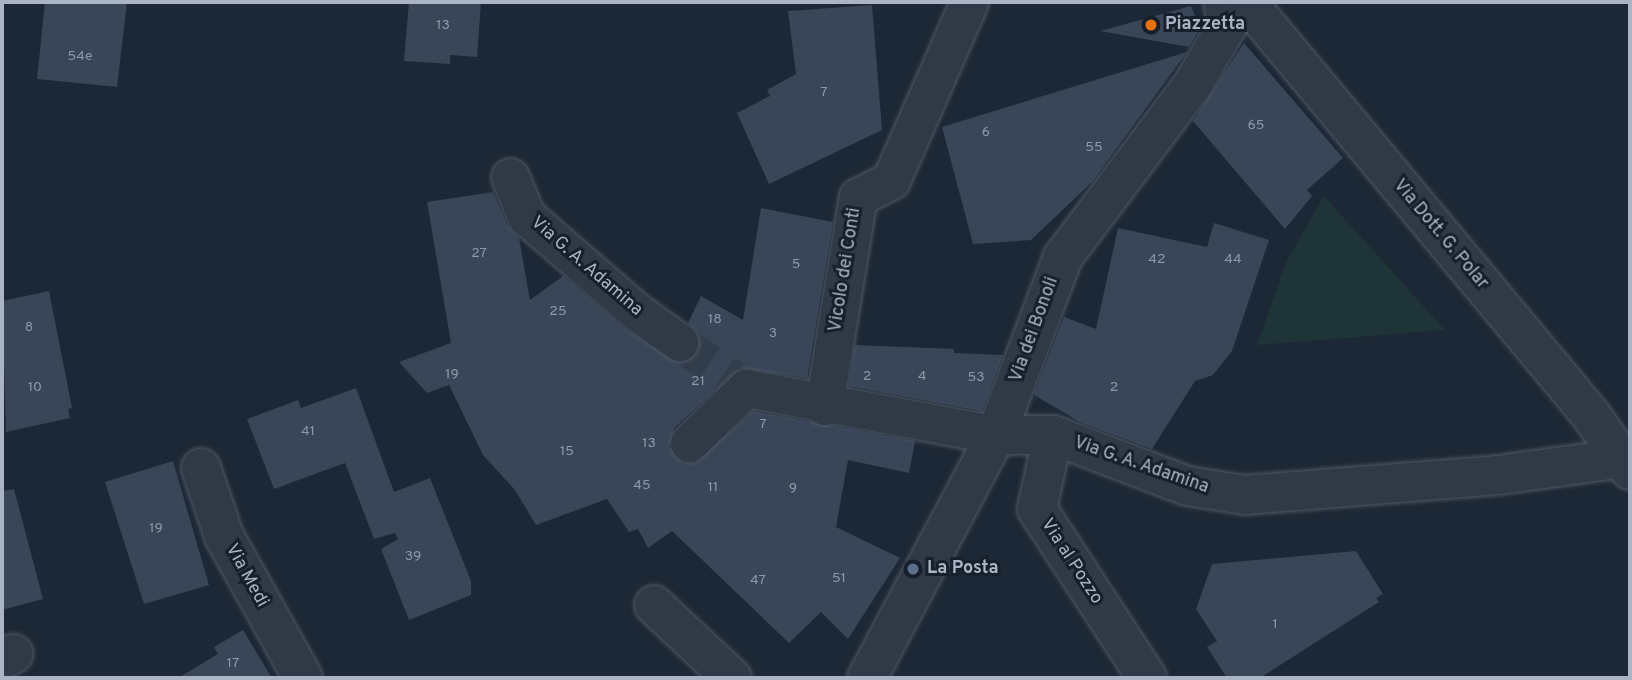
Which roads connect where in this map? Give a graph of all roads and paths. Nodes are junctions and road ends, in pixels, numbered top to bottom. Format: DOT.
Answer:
graph roads {
  1 [pos="968,2"];
  2 [pos="1223,2"];
  3 [pos="1247,2"];
  4 [pos="510,177"];
  5 [pos="679,342"];
  6 [pos="824,406"];
  7 [pos="996,435"];
  8 [pos="1052,435"];
  9 [pos="689,443"];
  10 [pos="1627,464"];
  11 [pos="201,468"];
  12 [pos="654,605"];
  13 [pos="303,678"];
  14 [pos="732,678"];
  15 [pos="867,678"];
  16 [pos="1147,678"];
  1 -- 6 [label="street, Vicolo dei Conti"];
  2 -- 7 [label="street, Via dei Bonoli"];
  3 -- 10 [label="street, Via Dott. G. Polar"];
  4 -- 5 [label="street, Via G. A. Adamina"];
  6 -- 7 [label="street, Via G. A. Adamina"];
  6 -- 9 [label="street, Via G. A. Adamina"];
  7 -- 8 [label="street, Via G. A. Adamina"];
  7 -- 15 [label="street, Via dei Bonoli"];
  8 -- 10 [label="street, Via G. A. Adamina"];
  8 -- 16 [label="street, Via al Pozzo"];
  11 -- 13 [label="street, Via Medi"];
  12 -- 14 [label="street"];
}
